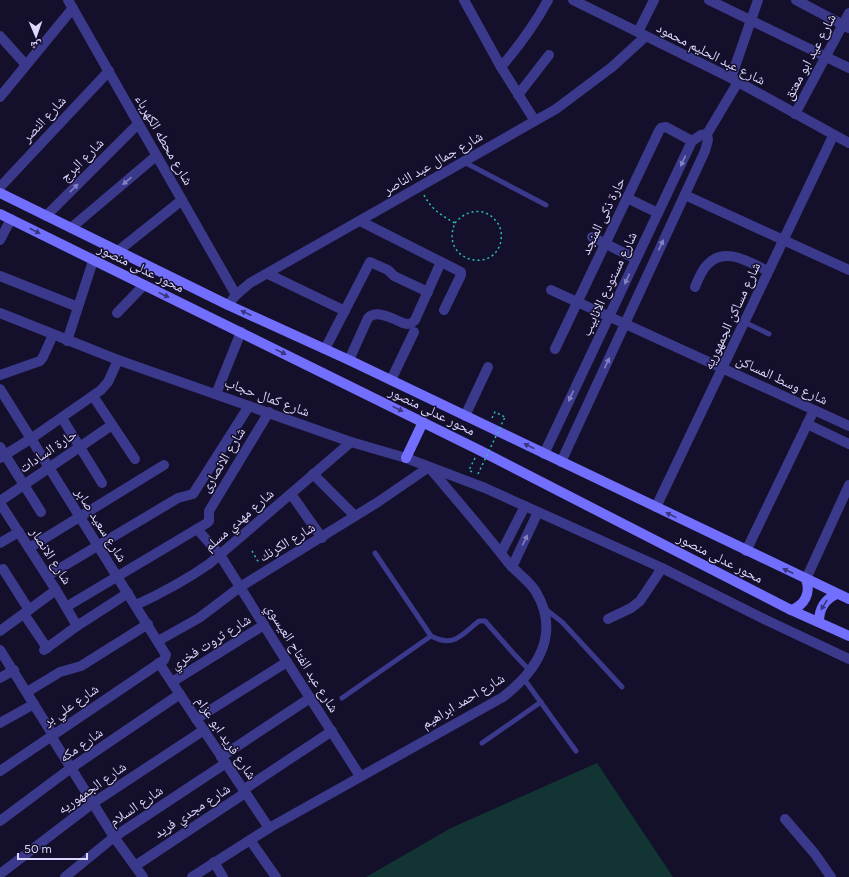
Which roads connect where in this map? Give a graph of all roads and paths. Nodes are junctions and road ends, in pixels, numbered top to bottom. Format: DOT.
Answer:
graph roads {
  1 [pos="464,0"];
  2 [pos="548,0"];
  3 [pos="574,0"];
  4 [pos="654,0"];
  5 [pos="709,0"];
  6 [pos="758,0"];
  7 [pos="796,0"];
  8 [pos="70,4"];
  9 [pos="849,13"];
  10 [pos="750,20"];
  11 [pos="846,26"];
  12 [pos="642,34"];
  13 [pos="0,36"];
  14 [pos="549,55"];
  15 [pos="826,57"];
  16 [pos="26,65"];
  17 [pos="501,68"];
  18 [pos="849,68"];
  19 [pos="109,71"];
  20 [pos="734,80"];
  21 [pos="518,95"];
  22 [pos="0,97"];
  23 [pos="795,114"];
  24 [pos="534,121"];
  25 [pos="138,124"];
  26 [pos="707,134"];
  27 [pos="833,136"];
  28 [pos="692,141"];
  29 [pos="849,144"];
  30 [pos="156,156"];
  31 [pos="463,161"];
  32 [pos="420,186"];
  33 [pos="0,187"];
  34 [pos="0,193"];
  35 [pos="685,195"];
  36 [pos="627,198"];
  37 [pos="182,200"];
  38 [pos="546,205"];
  39 [pos="658,213"];
  40 [pos="0,214"];
  41 [pos="46,216"];
  42 [pos="11,219"];
  43 [pos="360,221"];
  44 [pos="455,223"];
  45 [pos="71,228"];
  46 [pos="592,237"];
  47 [pos="0,240"];
  48 [pos="783,240"];
  49 [pos="605,243"];
  50 [pos="118,251"];
  51 [pos="636,258"];
  52 [pos="93,261"];
  53 [pos="441,262"];
  54 [pos="849,270"];
  55 [pos="768,271"];
  56 [pos="268,274"];
  57 [pos="0,276"];
  58 [pos="144,285"];
  59 [pos="695,287"];
  60 [pos="551,290"];
  61 [pos="428,292"];
  62 [pos="236,295"];
  63 [pos="577,302"];
  64 [pos="228,305"];
  65 [pos="78,307"];
  66 [pos="444,310"];
  67 [pos="346,311"];
  68 [pos="0,313"];
  69 [pos="117,313"];
  70 [pos="609,316"];
  71 [pos="744,322"];
  72 [pos="625,324"];
  73 [pos="241,332"];
  74 [pos="414,332"];
  75 [pos="769,334"];
  76 [pos="53,335"];
  77 [pos="67,341"];
  78 [pos="325,349"];
  79 [pos="555,349"];
  80 [pos="118,360"];
  81 [pos="349,360"];
  82 [pos="488,367"];
  83 [pos="722,368"];
  84 [pos="0,374"];
  85 [pos="391,380"];
  86 [pos="0,388"];
  87 [pos="216,394"];
  88 [pos="93,396"];
  89 [pos="249,406"];
  90 [pos="814,410"];
  91 [pos="269,412"];
  92 [pos="495,412"];
  93 [pos="465,416"];
  94 [pos="62,418"];
  95 [pos="423,422"];
  96 [pos="807,424"];
  97 [pos="112,425"];
  98 [pos="849,426"];
  99 [pos="32,438"];
  100 [pos="351,442"];
  101 [pos="849,444"];
  102 [pos="80,447"];
  103 [pos="479,450"];
  104 [pos="2,453"];
  105 [pos="544,454"];
  106 [pos="406,458"];
  107 [pos="135,459"];
  108 [pos="560,462"];
  109 [pos="164,465"];
  110 [pos="50,467"];
  111 [pos="429,467"];
  112 [pos="468,470"];
  113 [pos="313,474"];
  114 [pos="478,474"];
  115 [pos="102,483"];
  116 [pos="24,485"];
  117 [pos="849,485"];
  118 [pos="291,494"];
  119 [pos="0,502"];
  120 [pos="525,506"];
  121 [pos="656,508"];
  122 [pos="41,512"];
  123 [pos="538,512"];
  124 [pos="355,516"];
  125 [pos="79,517"];
  126 [pos="197,529"];
  127 [pos="19,532"];
  128 [pos="322,538"];
  129 [pos="0,543"];
  130 [pos="98,546"];
  131 [pos="29,548"];
  132 [pos="252,550"];
  133 [pos="746,551"];
  134 [pos="375,553"];
  135 [pos="501,553"];
  136 [pos="220,555"];
  137 [pos="512,567"];
  138 [pos="662,568"];
  139 [pos="3,569"];
  140 [pos="264,572"];
  141 [pos="47,576"];
  142 [pos="117,576"];
  143 [pos="806,579"];
  144 [pos="240,587"];
  145 [pos="56,590"];
  146 [pos="128,593"];
  147 [pos="837,594"];
  148 [pos="849,600"];
  149 [pos="136,605"];
  150 [pos="66,607"];
  151 [pos="544,608"];
  152 [pos="791,610"];
  153 [pos="26,612"];
  154 [pos="608,619"];
  155 [pos="819,622"];
  156 [pos="148,624"];
  157 [pos="264,625"];
  158 [pos="77,626"];
  159 [pos="0,631"];
  160 [pos="431,636"];
  161 [pos="849,636"];
  162 [pos="158,641"];
  163 [pos="0,650"];
  164 [pos="849,659"];
  165 [pos="287,662"];
  166 [pos="159,663"];
  167 [pos="14,670"];
  168 [pos="527,675"];
  169 [pos="0,678"];
  170 [pos="172,682"];
  171 [pos="622,687"];
  172 [pos="27,692"];
  173 [pos="180,694"];
  174 [pos="310,698"];
  175 [pos="342,698"];
  176 [pos="541,702"];
  177 [pos="34,704"];
  178 [pos="196,719"];
  179 [pos="0,724"];
  180 [pos="204,730"];
  181 [pos="332,731"];
  182 [pos="52,735"];
  183 [pos="482,743"];
  184 [pos="576,751"];
  185 [pos="224,760"];
  186 [pos="71,768"];
  187 [pos="0,771"];
  188 [pos="360,776"];
  189 [pos="244,791"];
  190 [pos="93,803"];
  191 [pos="785,819"];
  192 [pos="0,821"];
  193 [pos="269,828"];
  194 [pos="114,837"];
  195 [pos="250,840"];
  196 [pos="214,862"];
  197 [pos="138,873"];
  198 [pos="0,874"];
  199 [pos="65,877"];
  200 [pos="192,877"];
  201 [pos="223,877"];
  202 [pos="276,877"];
  203 [pos="831,877"];
  1 -- 17 [label="street"];
  2 -- 17 [label="street"];
  3 -- 12 [label="street, شارع عبد الحليم محمود"];
  4 -- 12 [label="street"];
  5 -- 10 [label="street"];
  6 -- 10 [label="street"];
  7 -- 11 [label="street"];
  8 -- 16 [label="street"];
  8 -- 19 [label="street, شارع محطه الكهرباء"];
  9 -- 11 [label="street, شارع عيد ابو معتق"];
  10 -- 15 [label="street"];
  10 -- 20 [label="street"];
  11 -- 15 [label="street, شارع عيد ابو معتق"];
  12 -- 20 [label="street, شارع عبد الحليم محمود"];
  12 -- 24 [label="street, شارع جمال عبد الناصر"];
  13 -- 16 [label="street"];
  14 -- 21 [label="street"];
  15 -- 18 [label="street"];
  15 -- 23 [label="street, شارع عيد ابو معتق"];
  16 -- 22 [label="street"];
  17 -- 21 [label="street"];
  19 -- 25 [label="street, شارع محطه الكهرباء"];
  19 -- 33 [label="street, شارع النصر"];
  20 -- 23 [label="street, شارع عبد الحليم محمود"];
  20 -- 26 [label="street"];
  21 -- 24 [label="street"];
  23 -- 27 [label="street, شارع عبد الحليم محمود"];
  24 -- 31 [label="street, شارع جمال عبد الناصر"];
  25 -- 30 [label="street, شارع محطه الكهرباء"];
  41 -- 25 [label="street, شارع البرج, one-way"];
  26 -- 28 [label="street"];
  26 -- 35 [label="street"];
  27 -- 29 [label="street, شارع عبد الحليم محمود"];
  27 -- 48 [label="street, شارع مساكن الجمهوريه"];
  28 -- 36 [label="street, حارة ذكى المنجد"];
  28 -- 39 [label="street, شارع مستودع الانابيب, one-way"];
  30 -- 37 [label="street, شارع محطه الكهرباء"];
  30 -- 45 [label="street, one-way"];
  31 -- 32 [label="street, شارع جمال عبد الناصر"];
  31 -- 38 [label="lane"];
  32 -- 43 [label="street, شارع جمال عبد الناصر"];
  32 -- 44 [label="path"];
  34 -- 41 [label="main road, محور عدلى منصور"];
  35 -- 48 [label="street"];
  72 -- 35 [label="street, one-way"];
  36 -- 39 [label="street"];
  36 -- 49 [label="street, حارة ذكى المنجد"];
  37 -- 50 [label="street"];
  37 -- 62 [label="street, شارع محطه الكهرباء"];
  39 -- 51 [label="street, شارع مستودع الانابيب"];
  40 -- 42 [label="main road, محور عدلى منصور"];
  41 -- 45 [label="main road, محور عدلى منصور"];
  42 -- 47 [label="street"];
  42 -- 52 [label="main road, محور عدلى منصور, one-way"];
  43 -- 53 [label="street"];
  43 -- 56 [label="street, شارع جمال عبد الناصر"];
  44 -- 44 [label="path"];
  45 -- 50 [label="main road, محور عدلى منصور"];
  46 -- 49 [label="street"];
  48 -- 54 [label="street"];
  48 -- 55 [label="street, شارع مساكن الجمهوريه"];
  49 -- 51 [label="street"];
  49 -- 63 [label="street, حارة ذكى المنجد"];
  50 -- 64 [label="main road, محور عدلى منصور"];
  51 -- 70 [label="street, شارع مستودع الانابيب, one-way"];
  52 -- 58 [label="main road, محور عدلى منصور"];
  52 -- 65 [label="street"];
  53 -- 61 [label="street"];
  53 -- 66 [label="street"];
  55 -- 59 [label="street"];
  55 -- 71 [label="street, شارع مساكن الجمهوريه"];
  56 -- 62 [label="street, شارع جمال عبد الناصر"];
  56 -- 67 [label="street"];
  57 -- 65 [label="street"];
  58 -- 69 [label="street"];
  58 -- 73 [label="main road, محور عدلى منصور, one-way"];
  60 -- 63 [label="street, شارع وسط المساكن"];
  61 -- 67 [label="street"];
  61 -- 81 [label="street"];
  62 -- 64 [label="street, شارع جمال عبد الناصر"];
  63 -- 70 [label="street, شارع وسط المساكن"];
  63 -- 79 [label="street, حارة ذكى المنجد"];
  78 -- 64 [label="main road, محور عدلى منصور, one-way"];
  65 -- 77 [label="street"];
  67 -- 78 [label="street"];
  68 -- 76 [label="street, شارع كمال حجاب"];
  70 -- 72 [label="street, شارع وسط المساكن"];
  70 -- 105 [label="street, شارع مستودع الانابيب, one-way"];
  71 -- 75 [label="lane"];
  71 -- 83 [label="street, شارع مساكن الجمهوريه"];
  72 -- 83 [label="street, شارع وسط المساكن"];
  108 -- 72 [label="street, one-way"];
  73 -- 87 [label="street"];
  73 -- 95 [label="main road, محور عدلى منصور, one-way"];
  74 -- 85 [label="street"];
  76 -- 77 [label="street, شارع كمال حجاب"];
  76 -- 84 [label="street"];
  77 -- 80 [label="street, شارع كمال حجاب"];
  78 -- 81 [label="main road, محور عدلى منصور"];
  80 -- 87 [label="street, شارع كمال حجاب"];
  80 -- 88 [label="street"];
  81 -- 85 [label="main road, محور عدلى منصور"];
  82 -- 93 [label="street"];
  83 -- 90 [label="street, شارع وسط المساكن"];
  83 -- 121 [label="street, شارع مساكن الجمهوريه"];
  85 -- 93 [label="main road, محور عدلى منصور"];
  86 -- 99 [label="street, شارع سعيد صابر"];
  87 -- 89 [label="street, شارع كمال حجاب"];
  88 -- 94 [label="street"];
  88 -- 97 [label="street"];
  89 -- 91 [label="street, شارع كمال حجاب"];
  89 -- 130 [label="street"];
  90 -- 96 [label="street"];
  90 -- 98 [label="street, شارع وسط المساكن"];
  91 -- 100 [label="street, شارع كمال حجاب"];
  91 -- 126 [label="street, شارع الانصارى"];
  92 -- 114 [label="path, bridge"];
  105 -- 93 [label="main road, محور عدلى منصور, one-way"];
  94 -- 99 [label="street"];
  94 -- 102 [label="street"];
  95 -- 103 [label="main road, محور عدلى منصور"];
  95 -- 106 [label="main road"];
  96 -- 101 [label="street"];
  96 -- 133 [label="street"];
  97 -- 102 [label="street, حارة السادات"];
  97 -- 107 [label="street"];
  99 -- 104 [label="street"];
  99 -- 110 [label="street, شارع سعيد صابر"];
  100 -- 106 [label="street, شارع كمال حجاب"];
  100 -- 113 [label="street, شارع مهدي مسلم"];
  102 -- 110 [label="street, حارة السادات"];
  102 -- 115 [label="street"];
  103 -- 112 [label="path"];
  103 -- 152 [label="main road, محور عدلى منصور"];
  104 -- 116 [label="street"];
  105 -- 108 [label="main road, محور عدلى منصور"];
  106 -- 111 [label="street, شارع كمال حجاب"];
  108 -- 121 [label="main road, محور عدلى منصور"];
  109 -- 125 [label="street"];
  110 -- 116 [label="street, حارة السادات"];
  110 -- 125 [label="street, شارع سعيد صابر"];
  111 -- 120 [label="street, شارع كمال حجاب"];
  111 -- 124 [label="street, شارع الكرنك"];
  111 -- 135 [label="street, شارع احمد ابراهيم"];
  113 -- 118 [label="street, شارع مهدي مسلم"];
  113 -- 124 [label="street"];
  116 -- 119 [label="street, حارة السادات"];
  116 -- 122 [label="street"];
  117 -- 143 [label="street"];
  118 -- 128 [label="street"];
  118 -- 136 [label="street, شارع مهدي مسلم"];
  119 -- 127 [label="street, شارع الانصار"];
  120 -- 123 [label="street, شارع كمال حجاب"];
  120 -- 135 [label="street"];
  133 -- 121 [label="main road, محور عدلى منصور, one-way"];
  137 -- 123 [label="street, one-way"];
  123 -- 138 [label="street, شارع كمال حجاب"];
  124 -- 128 [label="street, شارع الكرنك"];
  125 -- 130 [label="street, شارع سعيد صابر"];
  125 -- 131 [label="street"];
  126 -- 136 [label="street, شارع عبد الفتاح العيسوي"];
  126 -- 142 [label="street"];
  127 -- 129 [label="street"];
  127 -- 131 [label="street, شارع الانصار"];
  128 -- 140 [label="street, شارع الكرنك"];
  130 -- 141 [label="street"];
  130 -- 142 [label="street, شارع سعيد صابر"];
  131 -- 141 [label="street, شارع الانصار"];
  132 -- 140 [label="path"];
  143 -- 133 [label="main road, محور عدلى منصور, one-way"];
  134 -- 160 [label="lane"];
  135 -- 137 [label="street, شارع احمد ابراهيم"];
  136 -- 144 [label="street, شارع عبد الفتاح العيسوي"];
  136 -- 149 [label="street, شارع مهدي مسلم"];
  137 -- 151 [label="street, شارع احمد ابراهيم"];
  138 -- 154 [label="street"];
  138 -- 164 [label="street, شارع كمال حجاب"];
  139 -- 153 [label="street"];
  140 -- 144 [label="street, شارع الكرنك"];
  141 -- 145 [label="street, شارع الانصار"];
  142 -- 146 [label="street, شارع سعيد صابر"];
  142 -- 150 [label="street"];
  143 -- 147 [label="main road, محور عدلى منصور"];
  143 -- 152 [label="main road"];
  144 -- 157 [label="street, شارع عبد الفتاح العيسوي"];
  144 -- 162 [label="street, شارع الكرنك"];
  145 -- 150 [label="street, شارع الانصار"];
  145 -- 153 [label="street"];
  146 -- 149 [label="street, شارع سعيد صابر"];
  146 -- 158 [label="street"];
  147 -- 148 [label="main road, محور عدلى منصور"];
  147 -- 155 [label="main road, one-way"];
  149 -- 156 [label="street, شارع سعيد صابر"];
  150 -- 158 [label="street, شارع الانصار"];
  151 -- 168 [label="street, شارع احمد ابراهيم"];
  151 -- 171 [label="lane"];
  152 -- 155 [label="main road, محور عدلى منصور"];
  153 -- 158 [label="street"];
  153 -- 159 [label="street"];
  155 -- 161 [label="main road, محور عدلى منصور"];
  156 -- 162 [label="street, شارع سعيد صابر"];
  156 -- 172 [label="street"];
  157 -- 165 [label="street, شارع عبد الفتاح العيسوي"];
  157 -- 170 [label="street, شارع ثروت فخري"];
  160 -- 168 [label="lane"];
  160 -- 175 [label="lane"];
  162 -- 166 [label="street, شارع سعيد صابر"];
  163 -- 167 [label="street"];
  165 -- 174 [label="street, شارع عبد الفتاح العيسوي"];
  165 -- 178 [label="street"];
  166 -- 170 [label="street, شارع فريد ابو عزام"];
  166 -- 182 [label="street, شارع علي بر"];
  167 -- 169 [label="street"];
  167 -- 172 [label="street"];
  168 -- 176 [label="lane"];
  168 -- 188 [label="street, شارع احمد ابراهيم"];
  170 -- 173 [label="street, شارع فريد ابو عزام"];
  172 -- 177 [label="street"];
  173 -- 178 [label="street, شارع فريد ابو عزام"];
  173 -- 186 [label="street, شارع مكه"];
  174 -- 181 [label="street, شارع عبد الفتاح العيسوي"];
  174 -- 185 [label="street, شارع السلام"];
  176 -- 183 [label="lane"];
  176 -- 184 [label="lane"];
  177 -- 179 [label="street"];
  177 -- 182 [label="street"];
  178 -- 180 [label="street, شارع فريد ابو عزام"];
  180 -- 185 [label="street, شارع فريد ابو عزام"];
  180 -- 190 [label="street, شارع الجمهوريه"];
  181 -- 188 [label="street, شارع عبد الفتاح العيسوي"];
  181 -- 189 [label="street, شارع مجدي فريد"];
  182 -- 186 [label="street"];
  182 -- 187 [label="street, شارع علي بر"];
  185 -- 189 [label="street, شارع فريد ابو عزام"];
  185 -- 194 [label="street, شارع السلام"];
  186 -- 190 [label="street"];
  186 -- 192 [label="street, شارع مكه"];
  188 -- 193 [label="street, شارع احمد ابراهيم"];
  189 -- 193 [label="street, شارع فريد ابو عزام"];
  189 -- 197 [label="street, شارع مجدي فريد"];
  190 -- 194 [label="street"];
  190 -- 198 [label="street, شارع الجمهوريه"];
  191 -- 203 [label="street"];
  193 -- 195 [label="street, شارع احمد ابراهيم"];
  194 -- 197 [label="street"];
  194 -- 199 [label="street, شارع السلام"];
  195 -- 196 [label="street, شارع احمد ابراهيم"];
  195 -- 202 [label="street"];
  196 -- 200 [label="street, شارع احمد ابراهيم"];
  196 -- 201 [label="street"];
}
